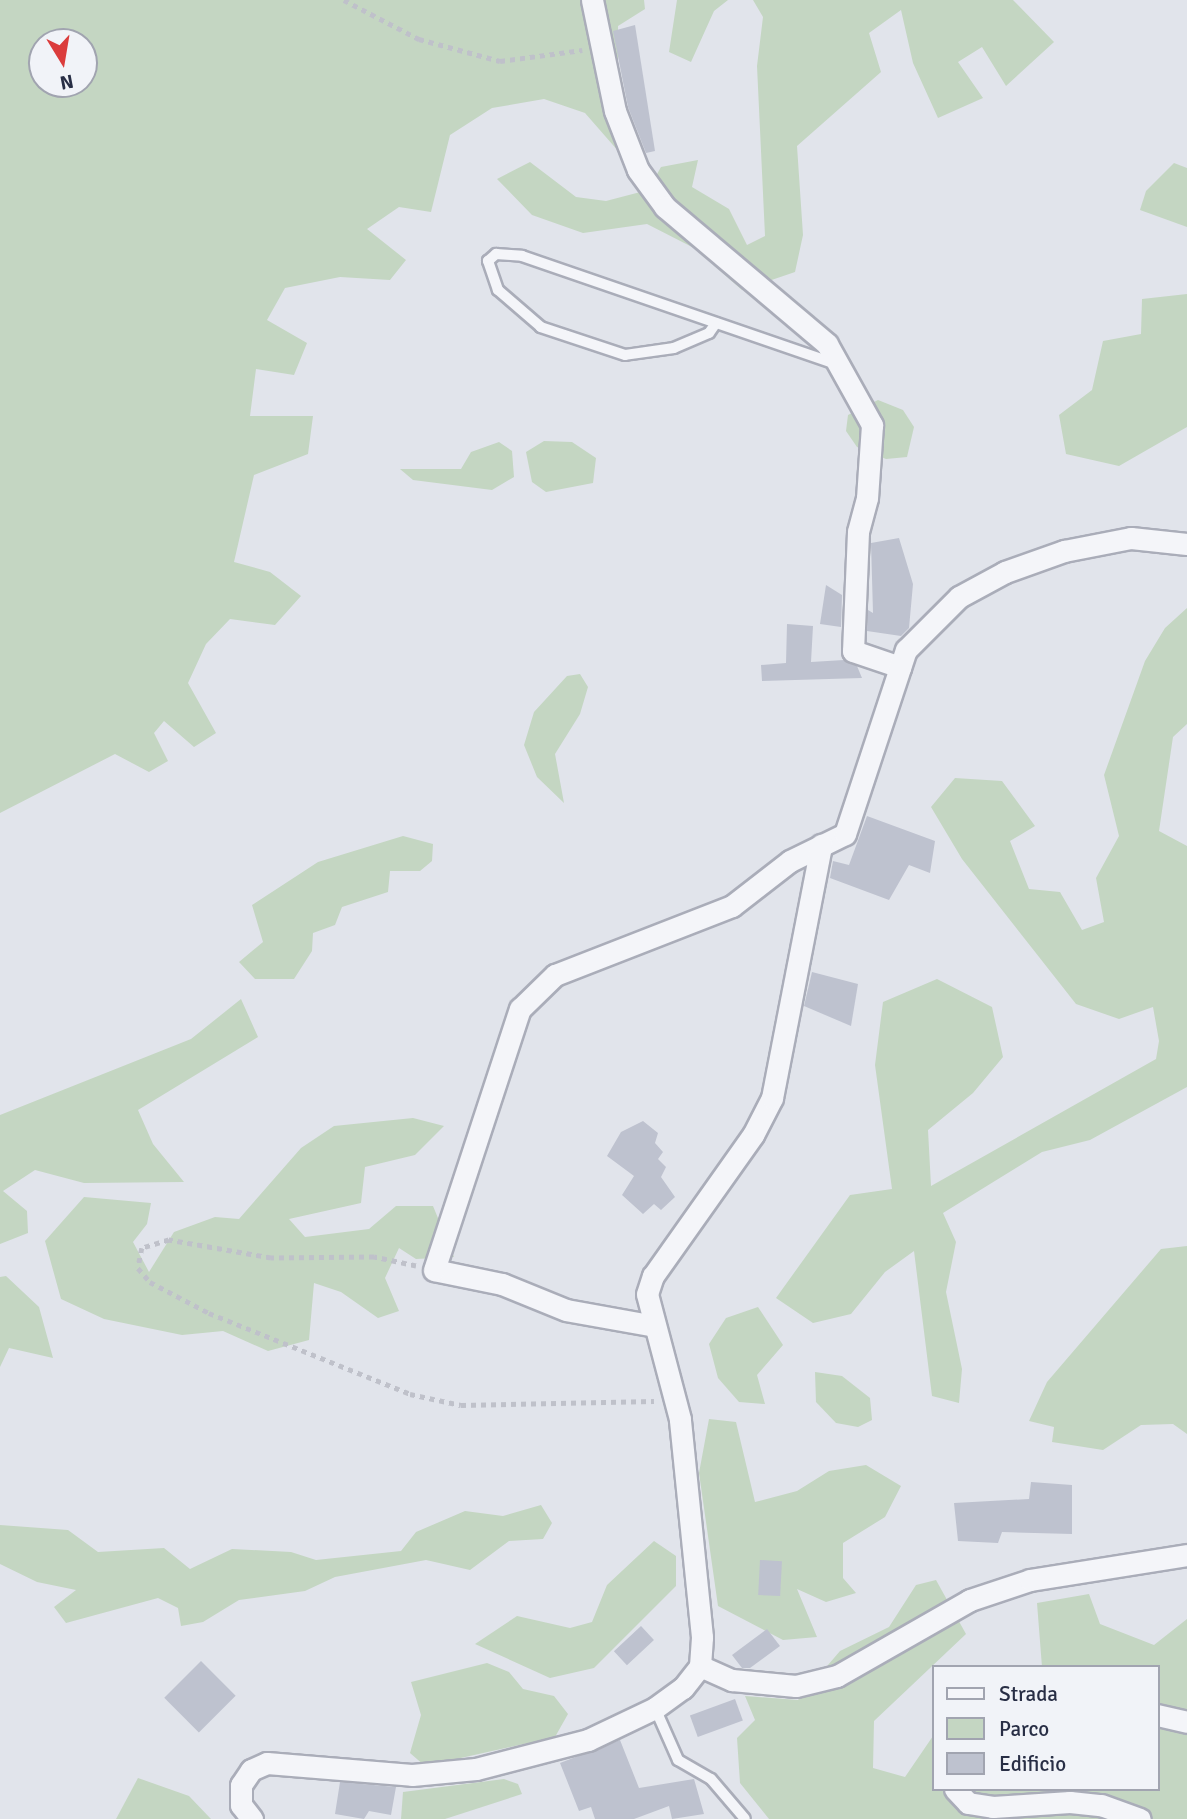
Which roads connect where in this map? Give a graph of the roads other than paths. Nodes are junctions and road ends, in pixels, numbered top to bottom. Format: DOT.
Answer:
graph roads {
  1 [pos="592,0"];
  2 [pos="716,323"];
  3 [pos="840,365"];
  4 [pos="1187,544"];
  5 [pos="900,667"];
  6 [pos="821,845"];
  7 [pos="655,1326"];
  8 [pos="1187,1555"];
  9 [pos="700,1666"];
  10 [pos="655,1708"];
  11 [pos="1159,1715"];
  12 [pos="1187,1722"];
  13 [pos="957,1791"];
  14 [pos="252,1819"];
  15 [pos="745,1819"];
  16 [pos="1140,1819"];
  1 -- 3 [label="street"];
  2 -- 2 [label="lane"];
  2 -- 3 [label="lane"];
  3 -- 5 [label="street"];
  4 -- 5 [label="street"];
  5 -- 6 [label="street"];
  6 -- 7 [label="street"];
  6 -- 7 [label="street"];
  7 -- 9 [label="street"];
  8 -- 9 [label="street"];
  9 -- 10 [label="street"];
  10 -- 14 [label="street"];
  10 -- 15 [label="lane"];
  11 -- 12 [label="street"];
  13 -- 16 [label="street"];
}
